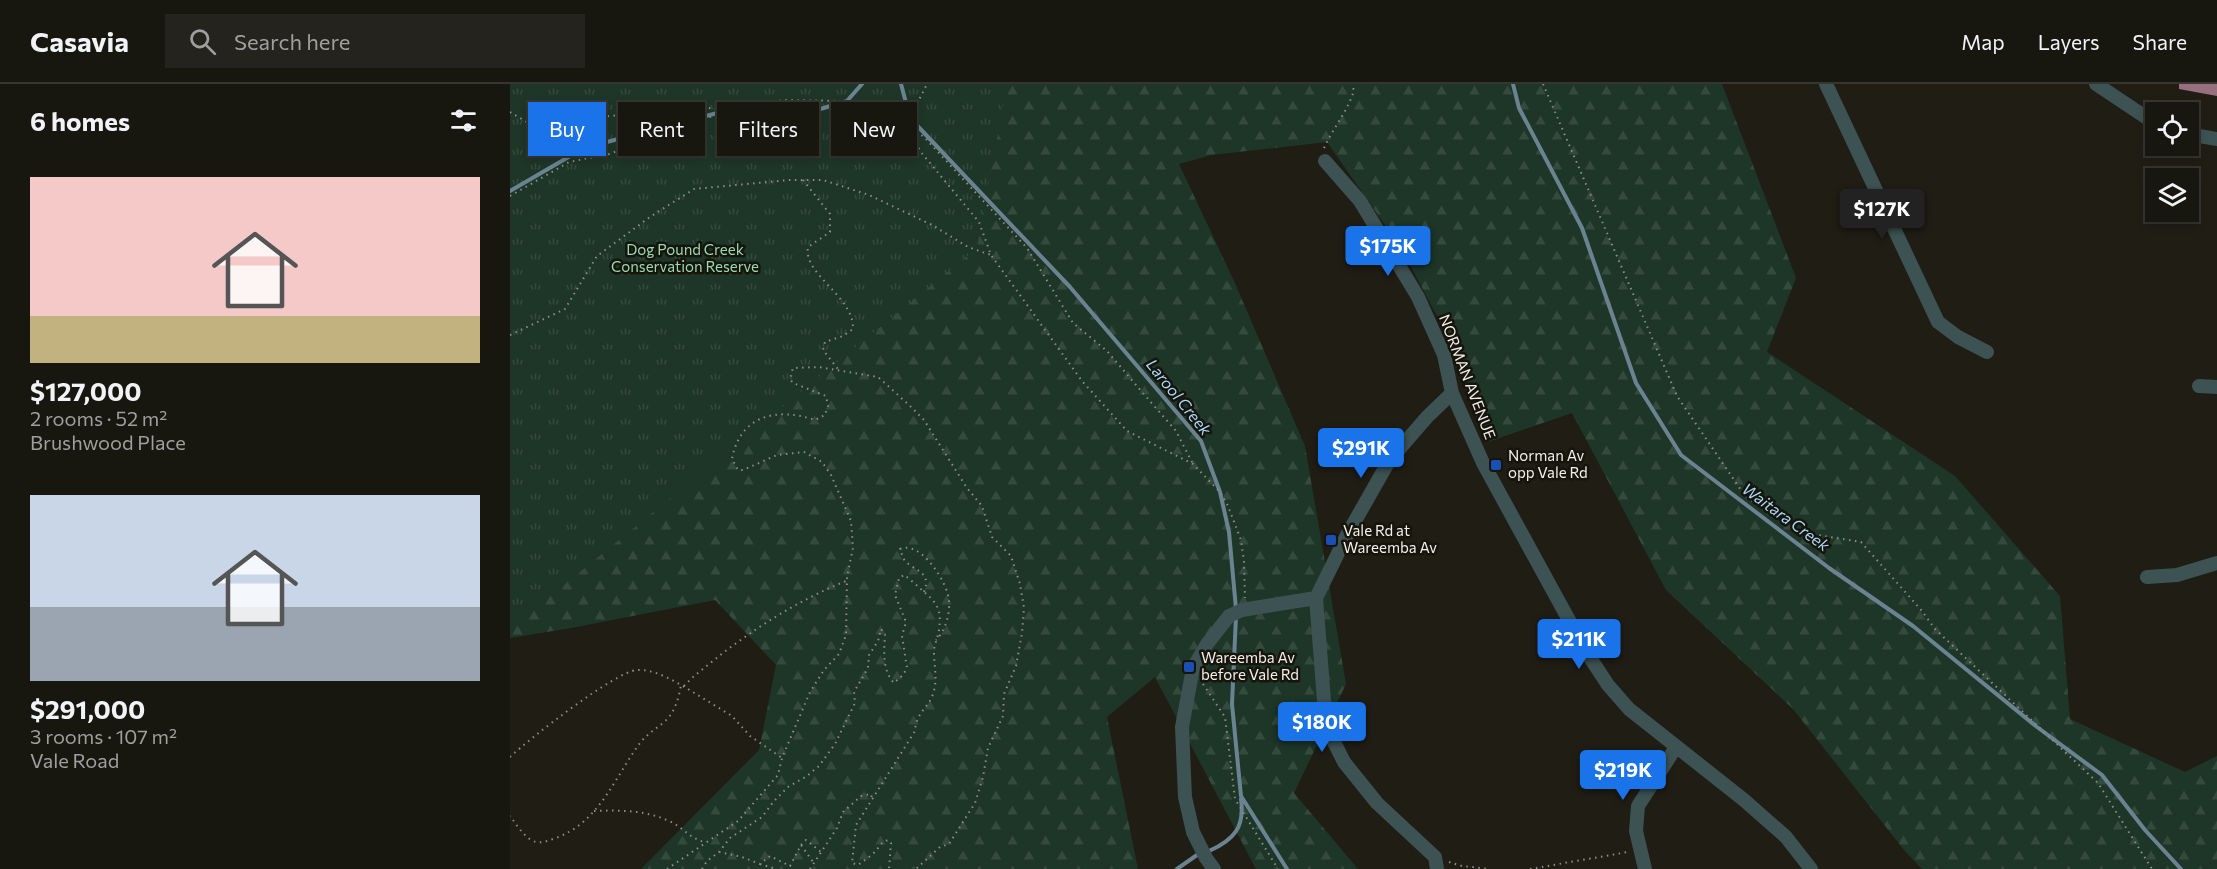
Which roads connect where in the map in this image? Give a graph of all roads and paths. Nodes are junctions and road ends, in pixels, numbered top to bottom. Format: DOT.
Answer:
graph roads {
  1 [pos="927,84"];
  2 [pos="1351,84"];
  3 [pos="1543,84"];
  4 [pos="1826,84"];
  5 [pos="2096,84"];
  6 [pos="774,102"];
  7 [pos="850,102"];
  8 [pos="917,104"];
  9 [pos="717,109"];
  10 [pos="510,112"];
  11 [pos="717,115"];
  12 [pos="2145,117"];
  13 [pos="917,132"];
  14 [pos="2199,136"];
  15 [pos="2217,139"];
  16 [pos="917,144"];
  17 [pos="1325,161"];
  18 [pos="803,180"];
  19 [pos="510,196"];
  20 [pos="991,255"];
  21 [pos="510,335"];
  22 [pos="1987,352"];
  23 [pos="838,369"];
  24 [pos="2199,386"];
  25 [pos="2217,387"];
  26 [pos="1452,393"];
  27 [pos="1192,464"];
  28 [pos="2217,563"];
  29 [pos="2147,577"];
  30 [pos="847,580"];
  31 [pos="924,592"];
  32 [pos="1316,598"];
  33 [pos="1244,610"];
  34 [pos="934,642"];
  35 [pos="1193,668"];
  36 [pos="683,686"];
  37 [pos="1676,747"];
  38 [pos="510,757"];
  39 [pos="782,758"];
  40 [pos="873,799"];
  41 [pos="594,811"];
  42 [pos="510,816"];
  43 [pos="706,842"];
  44 [pos="801,845"];
  45 [pos="1639,850"];
  46 [pos="719,852"];
  47 [pos="821,852"];
  48 [pos="813,862"];
  49 [pos="1436,863"];
  50 [pos="760,864"];
  51 [pos="1462,866"];
  52 [pos="788,868"];
  53 [pos="667,869"];
  54 [pos="702,869"];
  55 [pos="776,869"];
  56 [pos="810,869"];
  57 [pos="889,869"];
  58 [pos="916,869"];
  59 [pos="1214,869"];
  60 [pos="1278,869"];
  61 [pos="1490,869"];
  62 [pos="1530,869"];
  63 [pos="1645,869"];
  64 [pos="1811,869"];
  65 [pos="2152,869"];
  1 -- 8 [label="path"];
  2 -- 17 [label="path"];
  3 -- 65 [label="path"];
  4 -- 22 [label="street"];
  5 -- 12 [label="street"];
  6 -- 7 [label="path"];
  9 -- 10 [label="path"];
  11 -- 19 [label="path"];
  13 -- 27 [label="path"];
  14 -- 15 [label="street"];
  16 -- 20 [label="path"];
  17 -- 26 [label="street, NORMAN AVENUE"];
  18 -- 20 [label="path"];
  18 -- 21 [label="path"];
  18 -- 23 [label="path"];
  20 -- 27 [label="path"];
  23 -- 30 [label="path"];
  23 -- 58 [label="path"];
  24 -- 25 [label="street"];
  26 -- 32 [label="street"];
  26 -- 37 [label="street, NORMAN AVENUE"];
  27 -- 33 [label="path"];
  28 -- 29 [label="street"];
  30 -- 36 [label="path"];
  30 -- 39 [label="path"];
  31 -- 34 [label="path"];
  31 -- 34 [label="path"];
  31 -- 46 [label="path"];
  32 -- 33 [label="street"];
  32 -- 49 [label="street"];
  33 -- 35 [label="street"];
  34 -- 40 [label="path"];
  35 -- 59 [label="street"];
  35 -- 60 [label="path"];
  36 -- 38 [label="path"];
  36 -- 39 [label="path"];
  36 -- 41 [label="path"];
  37 -- 45 [label="street"];
  37 -- 64 [label="street, NORMAN AVENUE"];
  39 -- 43 [label="path"];
  40 -- 47 [label="path"];
  40 -- 57 [label="path"];
  41 -- 42 [label="path"];
  41 -- 43 [label="path"];
  43 -- 53 [label="path"];
  44 -- 47 [label="path"];
  44 -- 48 [label="path"];
  44 -- 52 [label="path"];
  45 -- 62 [label="path"];
  45 -- 63 [label="street"];
  46 -- 50 [label="path"];
  46 -- 54 [label="path"];
  47 -- 48 [label="path"];
  48 -- 56 [label="path"];
  50 -- 52 [label="path"];
  50 -- 55 [label="path"];
  51 -- 61 [label="path"];
}
